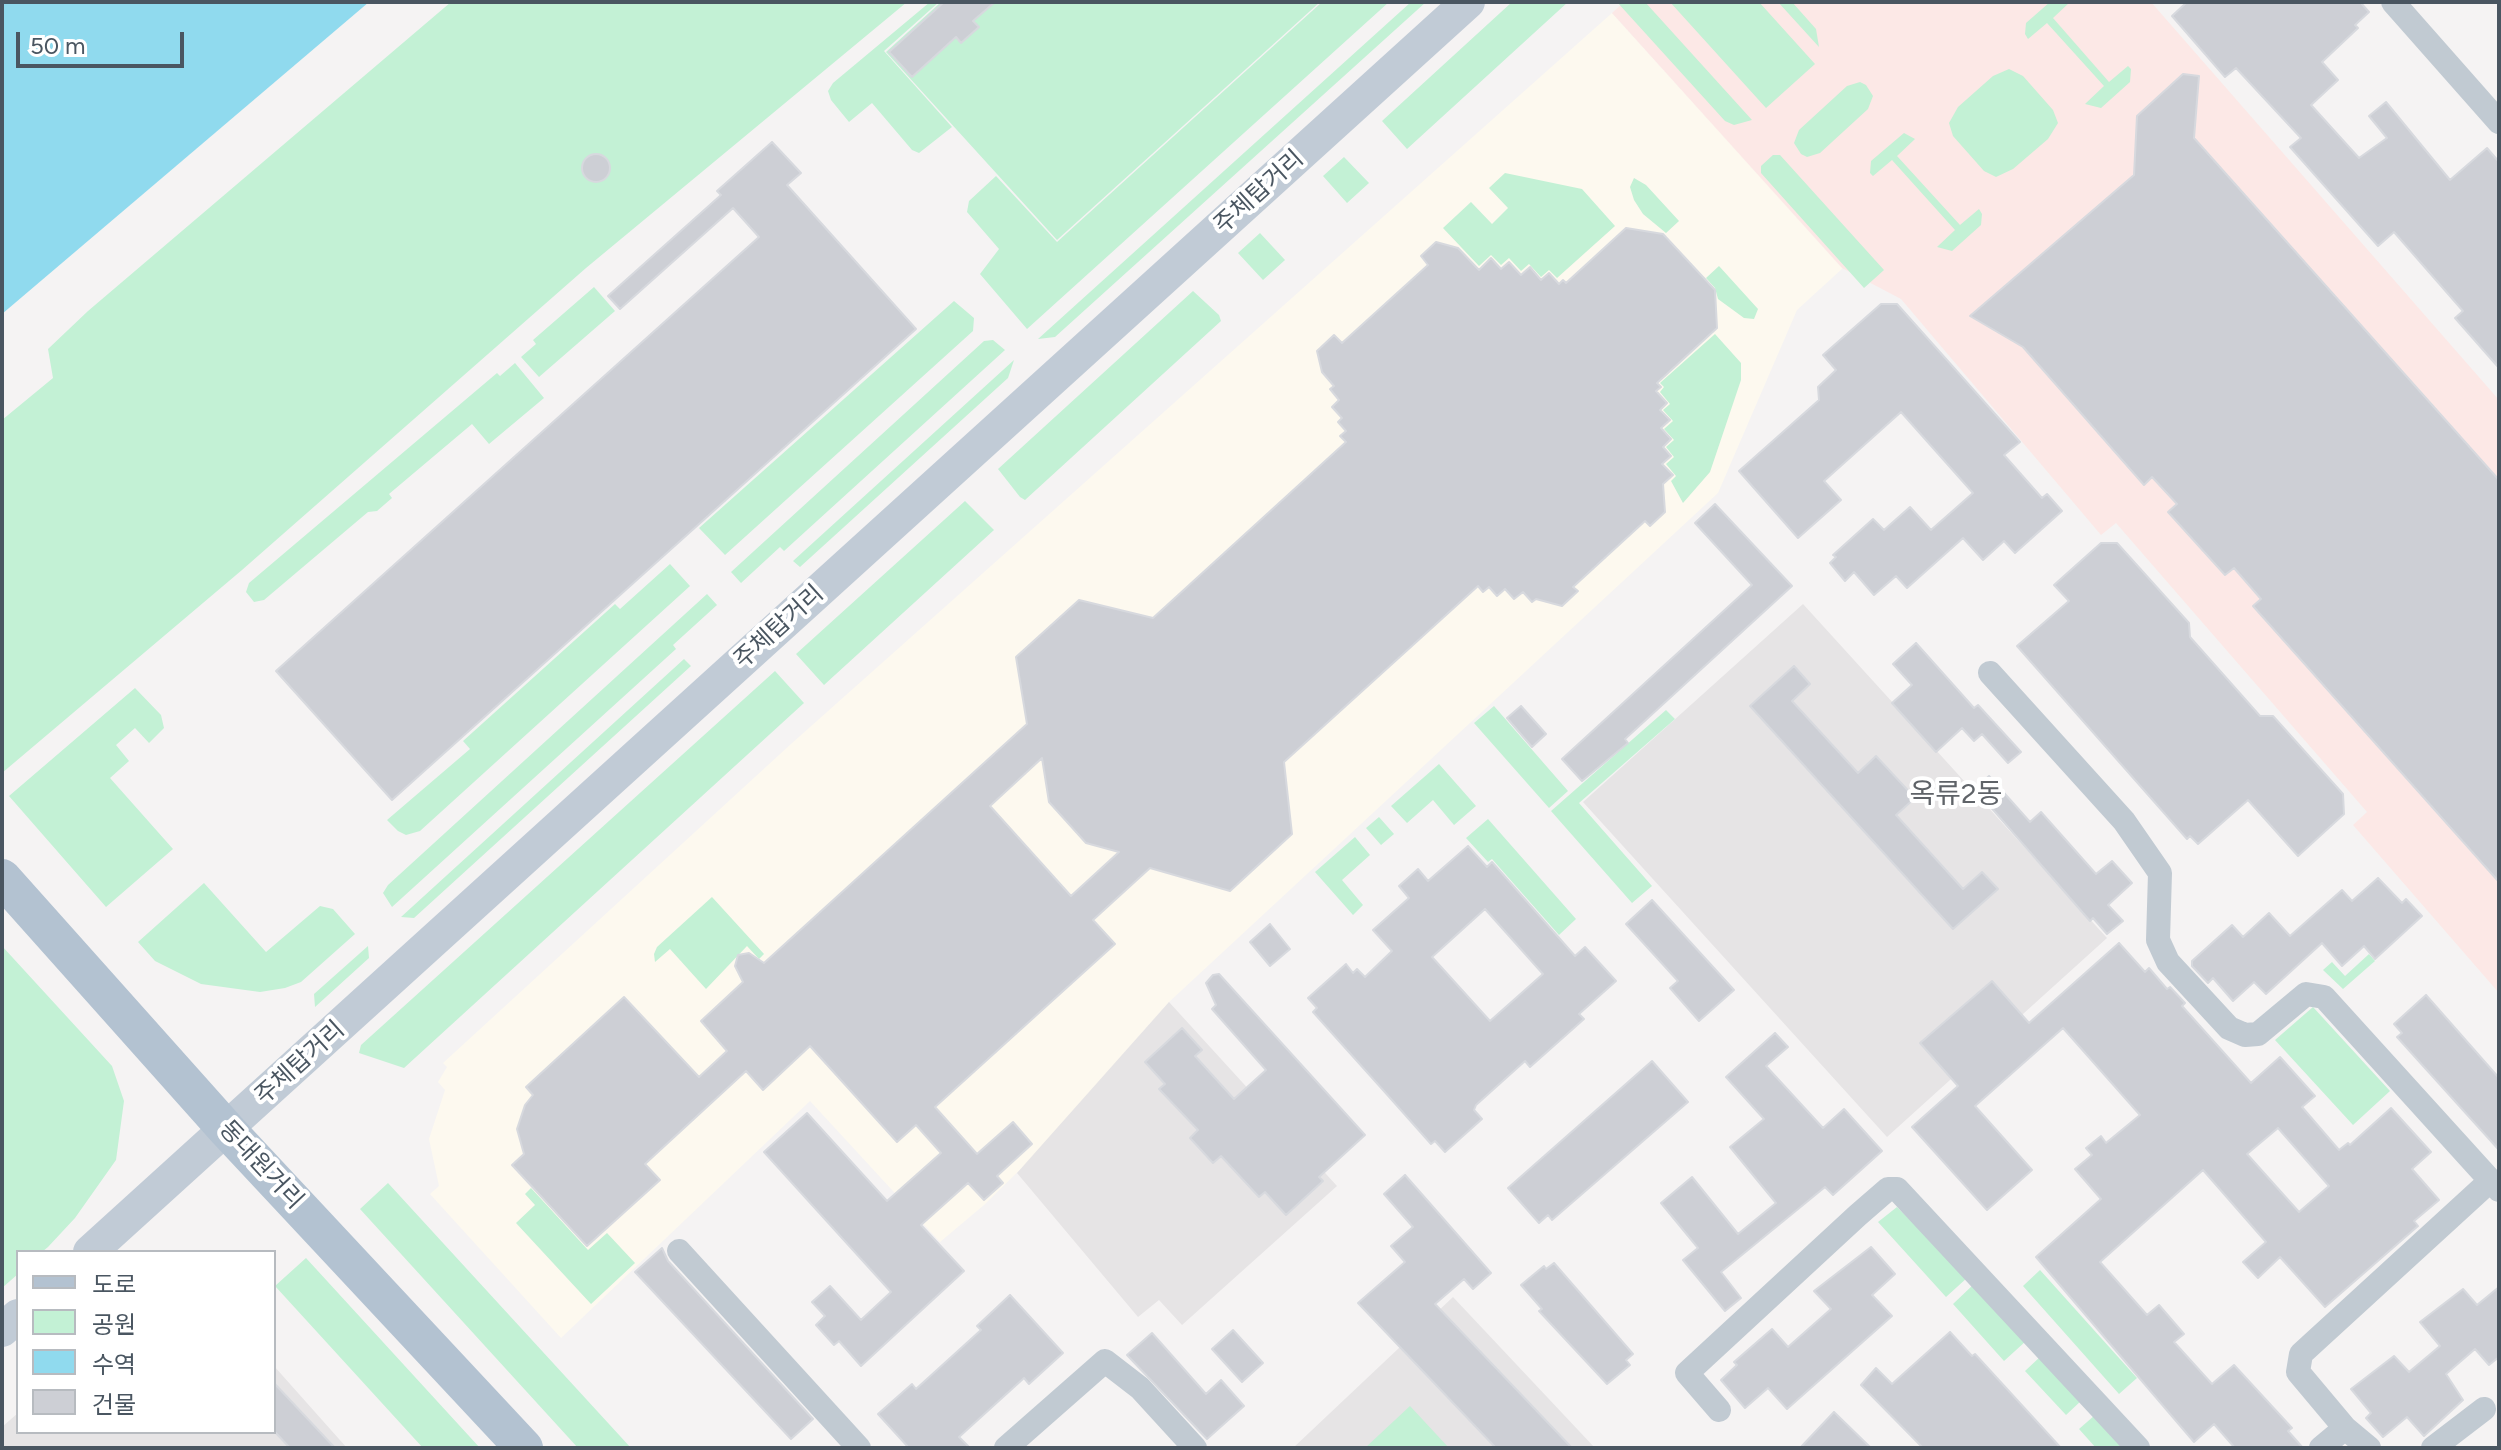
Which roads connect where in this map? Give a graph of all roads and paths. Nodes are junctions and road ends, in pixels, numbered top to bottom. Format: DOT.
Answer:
graph roads {
  1 [pos="1468,2"];
  2 [pos="2393,2"];
  3 [pos="2499,122"];
  4 [pos="1990,673"];
  5 [pos="2,878"];
  6 [pos="227,1130"];
  7 [pos="2494,1185"];
  8 [pos="92,1250"];
  9 [pos="679,1251"];
  10 [pos="2484,1409"];
  11 [pos="1719,1410"];
  12 [pos="2345,1428"];
  13 [pos="524,1448"];
  14 [pos="859,1448"];
  15 [pos="1006,1448"];
  16 [pos="1195,1448"];
  17 [pos="2138,1448"];
  18 [pos="2321,1448"];
  19 [pos="2369,1448"];
  20 [pos="2433,1448"];
  1 -- 6 [label="main road, 주체탑거리"];
  2 -- 3 [label="street"];
  4 -- 7 [label="street"];
  5 -- 6 [label="main road, 동대원거리"];
  6 -- 8 [label="main road, 주체탑거리"];
  6 -- 13 [label="main road, 동대원거리"];
  7 -- 12 [label="street"];
  9 -- 14 [label="street"];
  10 -- 20 [label="street"];
  11 -- 17 [label="street"];
  12 -- 18 [label="street"];
  12 -- 19 [label="street"];
  15 -- 16 [label="street"];
}
